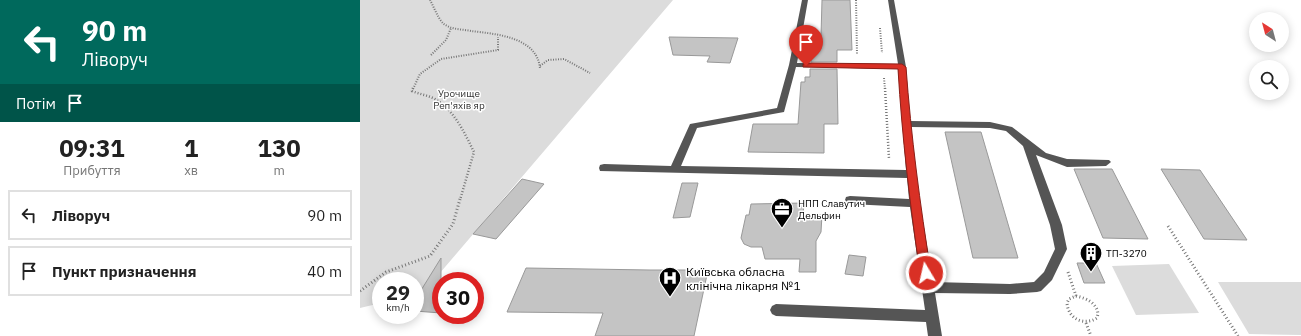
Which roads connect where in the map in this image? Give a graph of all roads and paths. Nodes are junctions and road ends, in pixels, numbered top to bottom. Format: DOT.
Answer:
graph roads {
  1 [pos="430,0"];
  2 [pos="805,0"];
  3 [pos="856,0"];
  4 [pos="891,0"];
  5 [pos="879,22"];
  6 [pos="451,28"];
  7 [pos="498,36"];
  8 [pos="431,55"];
  9 [pos="793,65"];
  10 [pos="858,66"];
  11 [pos="883,66"];
  12 [pos="902,67"];
  13 [pos="590,73"];
  14 [pos="906,124"];
  15 [pos="1028,144"];
  16 [pos="1106,162"];
  17 [pos="604,168"];
  18 [pos="675,168"];
  19 [pos="890,173"];
  20 [pos="912,174"];
  21 [pos="850,200"];
  22 [pos="915,203"];
  23 [pos="1168,226"];
  24 [pos="928,287"];
  25 [pos="360,291"];
  26 [pos="776,310"];
  27 [pos="932,316"];
  28 [pos="1086,323"];
  29 [pos="935,336"];
  30 [pos="1090,336"];
  31 [pos="1238,336"];
  1 -- 6 [label="path"];
  2 -- 9 [label="street"];
  3 -- 10 [label="path"];
  4 -- 12 [label="street"];
  5 -- 11 [label="path"];
  6 -- 7 [label="path"];
  6 -- 8 [label="path"];
  7 -- 13 [label="path"];
  7 -- 25 [label="path"];
  9 -- 10 [label="street"];
  9 -- 18 [label="street"];
  10 -- 11 [label="street"];
  11 -- 12 [label="street"];
  11 -- 19 [label="path"];
  12 -- 14 [label="street"];
  14 -- 15 [label="street"];
  14 -- 20 [label="street"];
  15 -- 16 [label="street"];
  15 -- 24 [label="street"];
  17 -- 18 [label="street"];
  18 -- 19 [label="street"];
  19 -- 20 [label="street"];
  20 -- 22 [label="street"];
  21 -- 22 [label="street"];
  22 -- 24 [label="street"];
  23 -- 31 [label="path"];
  24 -- 27 [label="street"];
  26 -- 27 [label="street"];
  27 -- 29 [label="street"];
  28 -- 28 [label="path"];
  28 -- 30 [label="path"];
}
